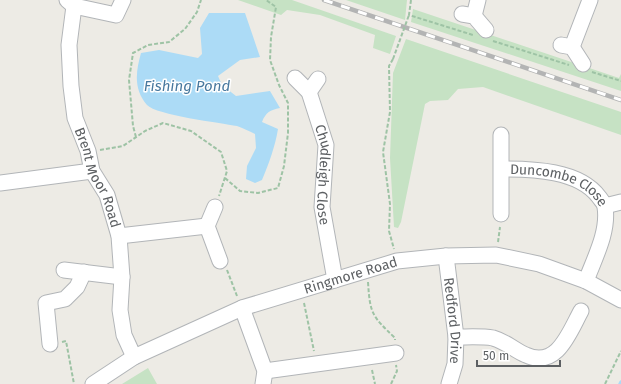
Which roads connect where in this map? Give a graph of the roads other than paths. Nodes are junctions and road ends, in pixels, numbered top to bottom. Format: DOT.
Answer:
graph roads {
  1 [pos="123,0"];
  2 [pos="478,0"];
  3 [pos="590,0"];
  4 [pos="71,3"];
  5 [pos="485,36"];
  6 [pos="582,67"];
  7 [pos="295,78"];
  8 [pos="318,79"];
  9 [pos="309,92"];
  10 [pos="501,135"];
  11 [pos="502,169"];
  12 [pos="92,171"];
  13 [pos="0,183"];
  14 [pos="621,202"];
  15 [pos="605,206"];
  16 [pos="215,207"];
  17 [pos="501,214"];
  18 [pos="207,226"];
  19 [pos="119,236"];
  20 [pos="446,256"];
  21 [pos="220,261"];
  22 [pos="64,270"];
  23 [pos="84,272"];
  24 [pos="122,277"];
  25 [pos="335,280"];
  26 [pos="586,281"];
  27 [pos="621,300"];
  28 [pos="242,308"];
  29 [pos="581,311"];
  30 [pos="456,337"];
  31 [pos="50,344"];
  32 [pos="396,353"];
  33 [pos="134,357"];
  34 [pos="264,378"];
  35 [pos="93,384"];
  36 [pos="449,384"];
  1 -- 4 [label="street"];
  2 -- 5 [label="street"];
  3 -- 6 [label="street"];
  4 -- 12 [label="street, Brent Moor Road"];
  7 -- 9 [label="street, Chudleigh Close"];
  8 -- 9 [label="street"];
  9 -- 25 [label="street, Chudleigh Close"];
  10 -- 11 [label="street"];
  11 -- 15 [label="street, Duncombe Close"];
  11 -- 17 [label="street"];
  12 -- 13 [label="street"];
  12 -- 19 [label="street, Brent Moor Road"];
  14 -- 15 [label="street"];
  15 -- 26 [label="street, Duncombe Close"];
  16 -- 18 [label="street"];
  18 -- 19 [label="street"];
  18 -- 21 [label="street"];
  19 -- 24 [label="street, Brent Moor Road"];
  20 -- 25 [label="street, Ringmore Road"];
  20 -- 26 [label="street, Ringmore Road"];
  20 -- 30 [label="street, Redford Drive"];
  22 -- 23 [label="street"];
  23 -- 24 [label="street"];
  23 -- 31 [label="street"];
  24 -- 33 [label="street, Brent Moor Road"];
  25 -- 28 [label="street, Ringmore Road"];
  26 -- 27 [label="street, Ringmore Road"];
  28 -- 33 [label="street, Ringmore Road"];
  28 -- 34 [label="street"];
  29 -- 30 [label="street"];
  30 -- 36 [label="street, Redford Drive"];
  32 -- 34 [label="street"];
  33 -- 35 [label="street, Ringmore Road"];
}
